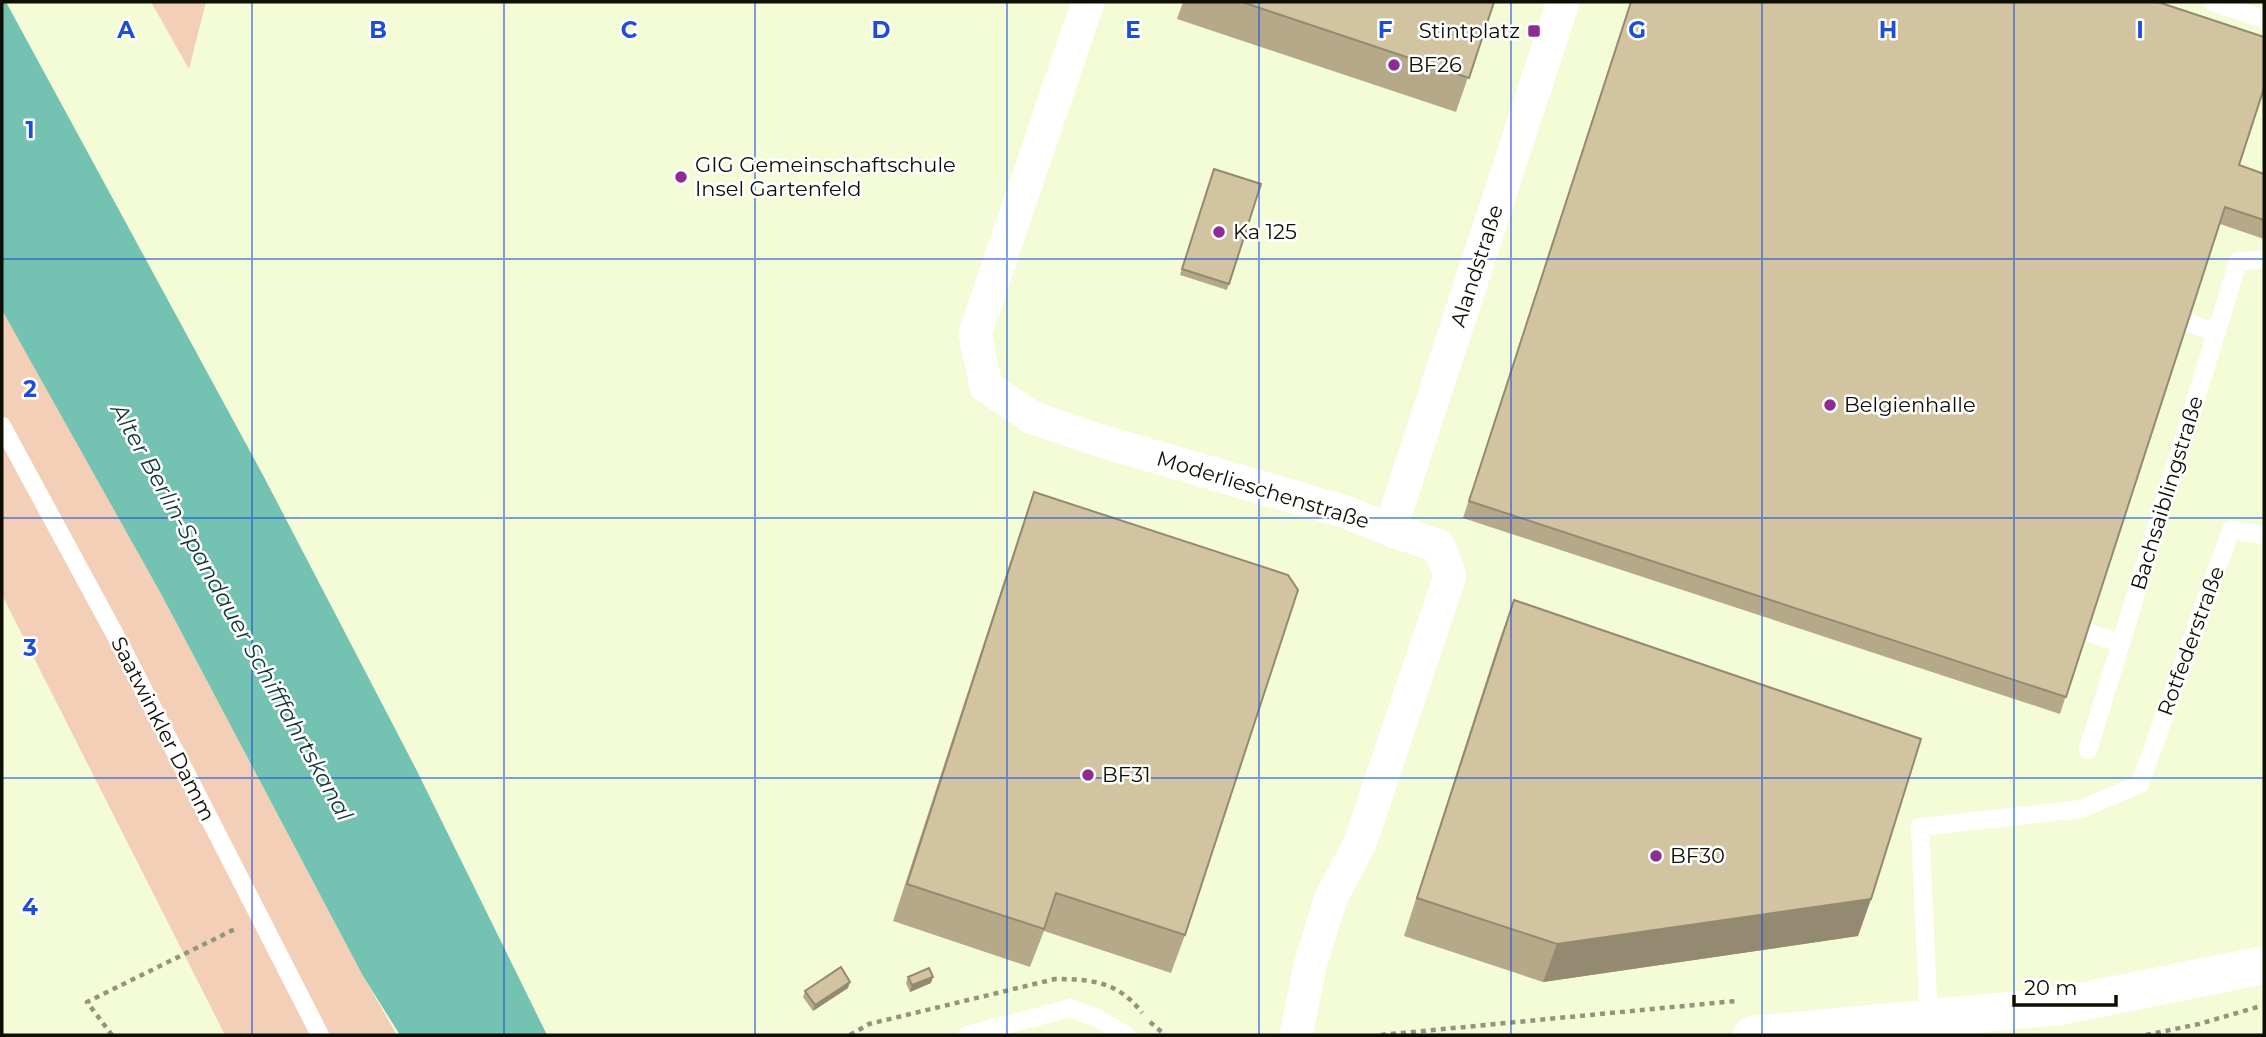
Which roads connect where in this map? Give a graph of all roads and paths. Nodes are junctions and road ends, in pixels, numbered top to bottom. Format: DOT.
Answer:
graph roads {
  1 [pos="1088,2"];
  2 [pos="1563,2"];
  3 [pos="2212,2"];
  4 [pos="2259,17"];
  5 [pos="2245,37"];
  6 [pos="2264,259"];
  7 [pos="2187,323"];
  8 [pos="2217,332"];
  9 [pos="2,426"];
  10 [pos="1390,530"];
  11 [pos="2264,535"];
  12 [pos="2086,632"];
  13 [pos="2121,643"];
  14 [pos="2088,750"];
  15 [pos="260,917"];
  16 [pos="2264,965"];
  17 [pos="2264,1004"];
  18 [pos="1749,1017"];
  19 [pos="1929,1020"];
  20 [pos="112,1035"];
  21 [pos="320,1035"];
  22 [pos="967,1035"];
  23 [pos="1126,1035"];
  24 [pos="1296,1035"];
  25 [pos="1381,1035"];
  26 [pos="2146,1035"];
  1 -- 10 [label="street, Moderlieschenstraße"];
  2 -- 10 [label="street, Alandstraße"];
  3 -- 4 [label="lane"];
  4 -- 5 [label="lane"];
  6 -- 8 [label="lane, Bachsaiblingstraße"];
  7 -- 8 [label="lane"];
  8 -- 13 [label="lane, Bachsaiblingstraße"];
  9 -- 15 [label="lane, Saatwinkler Damm"];
  10 -- 24 [label="street, Moderlieschenstraße"];
  11 -- 19 [label="lane, Rotfederstraße"];
  12 -- 13 [label="lane"];
  13 -- 14 [label="lane, Bachsaiblingstraße"];
  15 -- 20 [label="path"];
  15 -- 21 [label="lane, Saatwinkler Damm"];
  16 -- 19 [label="main road"];
  17 -- 26 [label="path"];
  18 -- 19 [label="main road"];
  18 -- 25 [label="path"];
  22 -- 23 [label="lane"];
}
